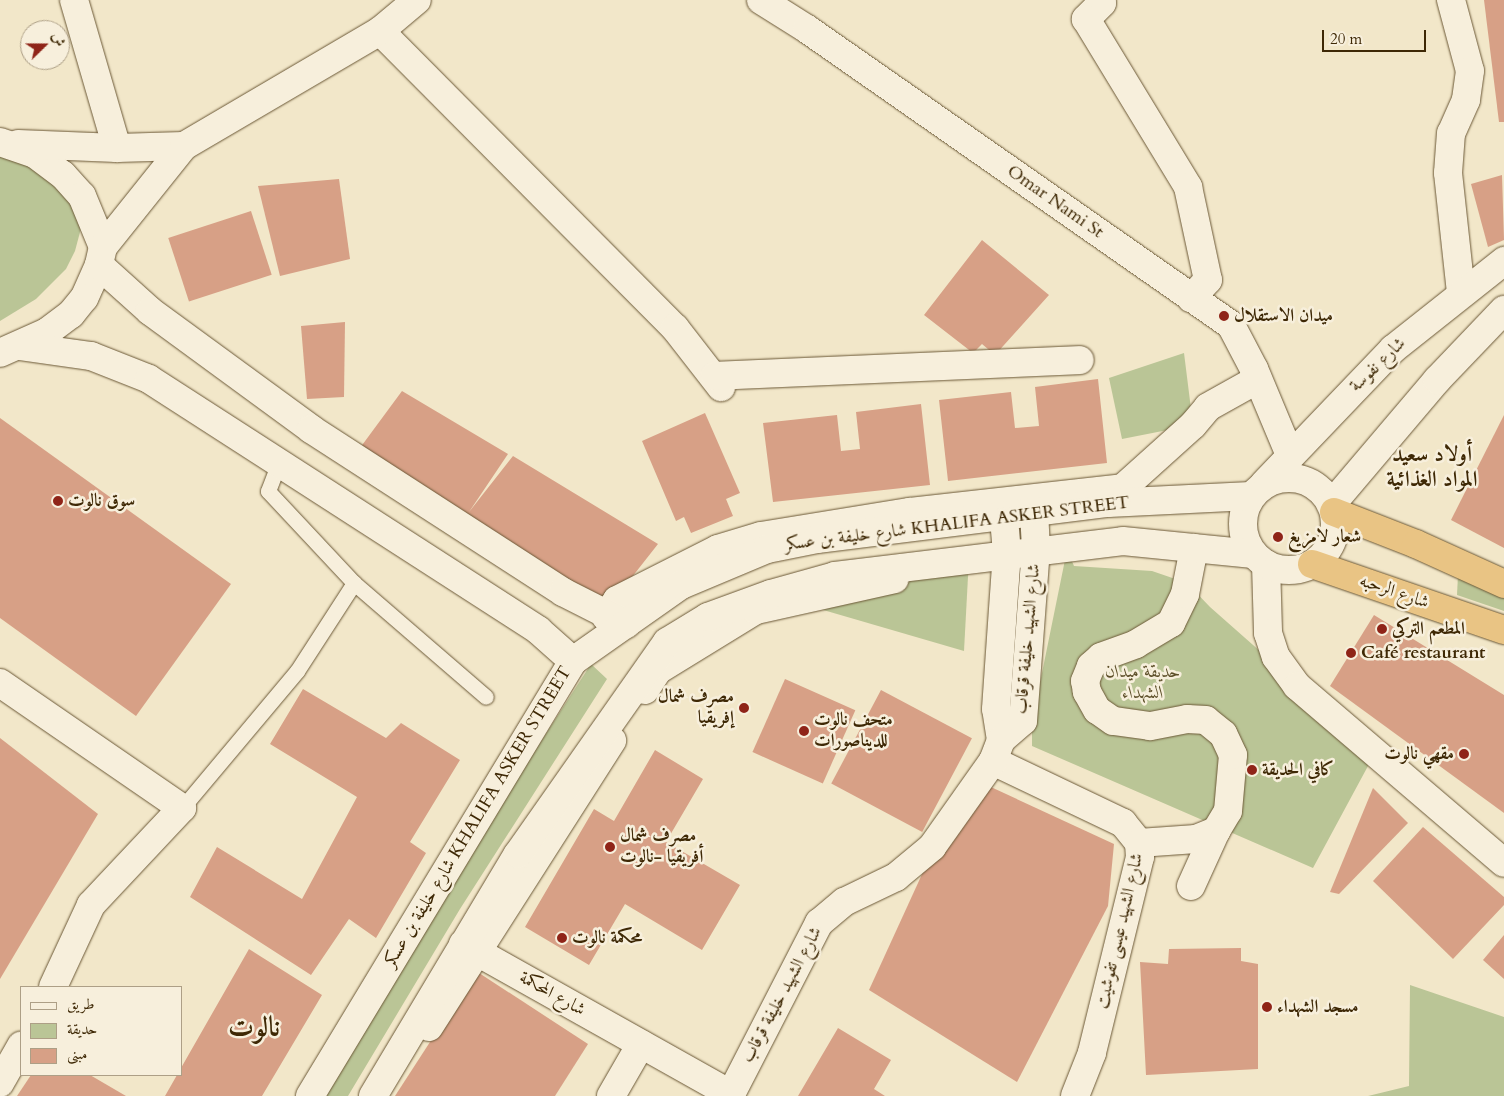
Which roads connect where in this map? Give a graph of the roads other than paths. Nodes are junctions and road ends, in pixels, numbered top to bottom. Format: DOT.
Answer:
graph roads {
  1 [pos="74,0"];
  2 [pos="417,0"];
  3 [pos="761,0"];
  4 [pos="1101,0"];
  5 [pos="1451,0"];
  6 [pos="380,31"];
  7 [pos="4,143"];
  8 [pos="184,146"];
  9 [pos="117,148"];
  10 [pos="101,256"];
  11 [pos="1504,261"];
  12 [pos="1461,294"];
  13 [pos="1191,298"];
  14 [pos="1504,310"];
  15 [pos="9,350"];
  16 [pos="1080,360"];
  17 [pos="1258,379"];
  18 [pos="1290,455"];
  19 [pos="279,462"];
  20 [pos="1258,490"];
  21 [pos="1332,508"];
  22 [pos="1034,513"];
  23 [pos="1004,515"];
  24 [pos="1194,548"];
  25 [pos="1036,555"];
  26 [pos="1006,558"];
  27 [pos="1259,559"];
  28 [pos="1312,564"];
  29 [pos="354,583"];
  30 [pos="1504,584"];
  31 [pos="616,621"];
  32 [pos="1504,630"];
  33 [pos="573,661"];
  34 [pos="0,683"];
  35 [pos="486,698"];
  36 [pos="997,751"];
  37 [pos="182,808"];
  38 [pos="1216,831"];
  39 [pos="1139,843"];
  40 [pos="1504,863"];
  41 [pos="1191,886"];
  42 [pos="470,948"];
  43 [pos="53,986"];
  44 [pos="641,1044"];
  45 [pos="20,1048"];
  46 [pos="0,1083"];
  47 [pos="730,1095"];
  48 [pos="310,1096"];
  49 [pos="373,1096"];
  50 [pos="386,1096"];
  51 [pos="611,1096"];
  52 [pos="1075,1096"];
  1 -- 9 [label="street"];
  2 -- 6 [label="street"];
  3 -- 13 [label="street, Omar Nami St"];
  4 -- 13 [label="street"];
  5 -- 12 [label="street"];
  6 -- 8 [label="street"];
  6 -- 16 [label="street"];
  7 -- 9 [label="street"];
  7 -- 10 [label="street"];
  8 -- 9 [label="street"];
  8 -- 10 [label="street"];
  10 -- 15 [label="street"];
  10 -- 31 [label="street"];
  11 -- 12 [label="street, شارع نفوسة"];
  12 -- 18 [label="street, شارع نفوسة"];
  13 -- 17 [label="street, Omar Nami St"];
  14 -- 21 [label="street"];
  15 -- 19 [label="street"];
  17 -- 18 [label="street, Omar Nami St"];
  17 -- 31 [label="street"];
  18 -- 20 [label="street, شارع نفوسة"];
  19 -- 29 [label="lane"];
  19 -- 33 [label="street"];
  20 -- 21 [label="street"];
  20 -- 22 [label="street, شارع خليفة بن عسكر KHALIFA ASKER STREET"];
  20 -- 27 [label="street"];
  21 -- 28 [label="street"];
  21 -- 30 [label="highway"];
  22 -- 23 [label="street, شارع خليفة بن عسكر KHALIFA ASKER STREET"];
  22 -- 25 [label="street, شارع الشهيد خليفة قرقاب"];
  23 -- 26 [label="street, شارع الشهيد خليفة قرقاب"];
  23 -- 31 [label="street, شارع خليفة بن عسكر KHALIFA ASKER STREET"];
  24 -- 25 [label="street, شارع خليفة بن عسكر KHALIFA ASKER STREET"];
  24 -- 27 [label="street, شارع خليفة بن عسكر KHALIFA ASKER STREET"];
  24 -- 38 [label="street"];
  25 -- 26 [label="street, شارع خليفة بن عسكر KHALIFA ASKER STREET"];
  25 -- 36 [label="street, شارع الشهيد خليفة قرقاب"];
  26 -- 36 [label="street, شارع الشهيد خليفة قرقاب"];
  26 -- 42 [label="street, شارع خليفة بن عسكر KHALIFA ASKER STREET"];
  27 -- 28 [label="street"];
  27 -- 40 [label="street"];
  28 -- 32 [label="highway, شارع الرحبه"];
  29 -- 35 [label="lane"];
  29 -- 37 [label="lane"];
  31 -- 33 [label="street, شارع خليفة بن عسكر KHALIFA ASKER STREET"];
  33 -- 48 [label="street, شارع خليفة بن عسكر KHALIFA ASKER STREET"];
  34 -- 37 [label="street"];
  36 -- 39 [label="street, شارع الشهيد عيسى تفوشيت"];
  36 -- 47 [label="street, شارع الشهيد خليفة قرقاب"];
  37 -- 43 [label="street"];
  38 -- 39 [label="street"];
  38 -- 41 [label="street"];
  39 -- 52 [label="street, شارع الشهيد عيسى تفوشيت"];
  42 -- 44 [label="street, شارع المحكمة"];
  42 -- 49 [label="street, شارع خليفة بن عسكر KHALIFA ASKER STREET"];
  42 -- 50 [label="street"];
  44 -- 47 [label="street, شارع المحكمة"];
  44 -- 51 [label="street"];
  45 -- 46 [label="street"];
}
